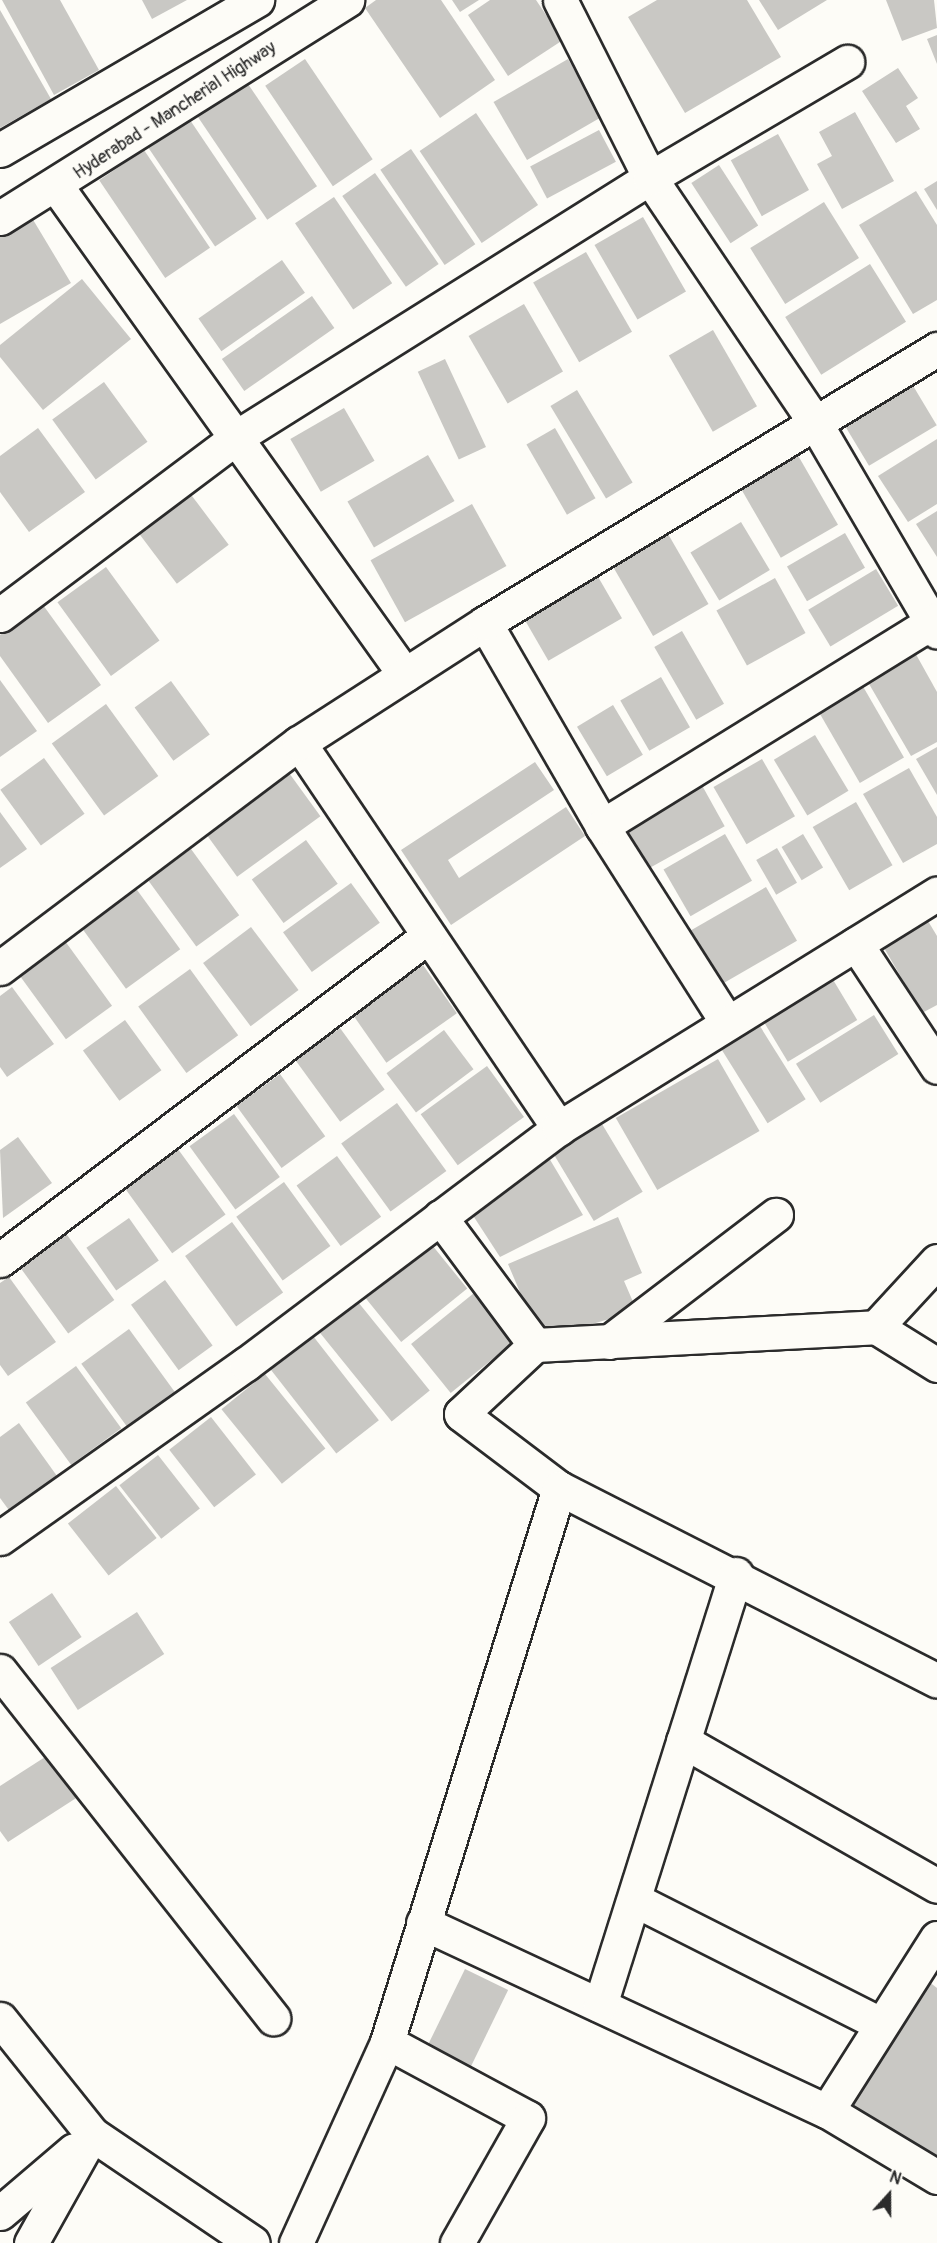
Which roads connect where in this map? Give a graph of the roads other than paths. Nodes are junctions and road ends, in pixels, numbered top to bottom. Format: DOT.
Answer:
graph roads {
  1 [pos="257,0"];
  2 [pos="347,0"];
  3 [pos="560,0"];
  4 [pos="847,62"];
  5 [pos="0,150"];
  6 [pos="650,178"];
  7 [pos="57,187"];
  8 [pos="0,218"];
  9 [pos="937,349"];
  10 [pos="817,426"];
  11 [pos="238,436"];
  12 [pos="0,615"];
  13 [pos="484,623"];
  14 [pos="935,624"];
  15 [pos="405,675"];
  16 [pos="299,743"];
  17 [pos="602,826"];
  18 [pos="937,894"];
  19 [pos="427,937"];
  20 [pos="856,944"];
  21 [pos="0,968"];
  22 [pos="727,1022"];
  23 [pos="937,1067"];
  24 [pos="559,1128"];
  25 [pos="776,1215"];
  26 [pos="440,1217"];
  27 [pos="0,1260"];
  28 [pos="937,1261"];
  29 [pos="876,1327"];
  30 [pos="609,1342"];
  31 [pos="535,1345"];
  32 [pos="937,1365"];
  33 [pos="559,1488"];
  34 [pos="0,1538"];
  35 [pos="736,1574"];
  36 [pos="0,1671"];
  37 [pos="937,1681"];
  38 [pos="682,1741"];
  39 [pos="937,1886"];
  40 [pos="635,1900"];
  41 [pos="423,1923"];
  42 [pos="937,1938"];
  43 [pos="600,2005"];
  44 [pos="273,2018"];
  45 [pos="0,2019"];
  46 [pos="878,2023"];
  47 [pos="387,2042"];
  48 [pos="827,2111"];
  49 [pos="92,2134"];
  50 [pos="937,2177"];
  51 [pos="0,2213"];
  52 [pos="31,2243"];
  53 [pos="253,2243"];
  54 [pos="296,2243"];
  55 [pos="457,2243"];
  1 -- 5 [label="street"];
  2 -- 7 [label="street, Hyderabad - Mancherial Highway"];
  3 -- 6 [label="street"];
  4 -- 6 [label="street"];
  6 -- 10 [label="street"];
  6 -- 11 [label="street"];
  7 -- 8 [label="street, Hyderabad - Mancherial Highway"];
  7 -- 11 [label="street"];
  9 -- 10 [label="street"];
  10 -- 13 [label="street"];
  10 -- 14 [label="street"];
  11 -- 12 [label="street"];
  11 -- 15 [label="street"];
  13 -- 15 [label="street"];
  13 -- 17 [label="street"];
  14 -- 17 [label="street"];
  15 -- 16 [label="street"];
  16 -- 19 [label="street"];
  16 -- 21 [label="street"];
  17 -- 22 [label="street"];
  18 -- 20 [label="street"];
  19 -- 24 [label="street"];
  19 -- 27 [label="street"];
  20 -- 22 [label="street"];
  20 -- 23 [label="street"];
  22 -- 24 [label="street"];
  24 -- 26 [label="street"];
  25 -- 30 [label="street"];
  26 -- 31 [label="street"];
  26 -- 34 [label="street"];
  28 -- 29 [label="street"];
  29 -- 30 [label="street"];
  29 -- 32 [label="street"];
  30 -- 31 [label="street"];
  31 -- 33 [label="street"];
  33 -- 35 [label="street"];
  33 -- 41 [label="street"];
  35 -- 37 [label="street"];
  35 -- 38 [label="street"];
  36 -- 44 [label="street"];
  38 -- 39 [label="street"];
  38 -- 40 [label="street"];
  40 -- 43 [label="street"];
  40 -- 46 [label="street"];
  41 -- 43 [label="street"];
  41 -- 47 [label="street"];
  42 -- 46 [label="street"];
  43 -- 48 [label="street"];
  45 -- 49 [label="street"];
  46 -- 48 [label="street"];
  47 -- 54 [label="street"];
  47 -- 55 [label="street"];
  48 -- 50 [label="street"];
  49 -- 51 [label="street"];
  49 -- 52 [label="street"];
  49 -- 53 [label="street"];
}
